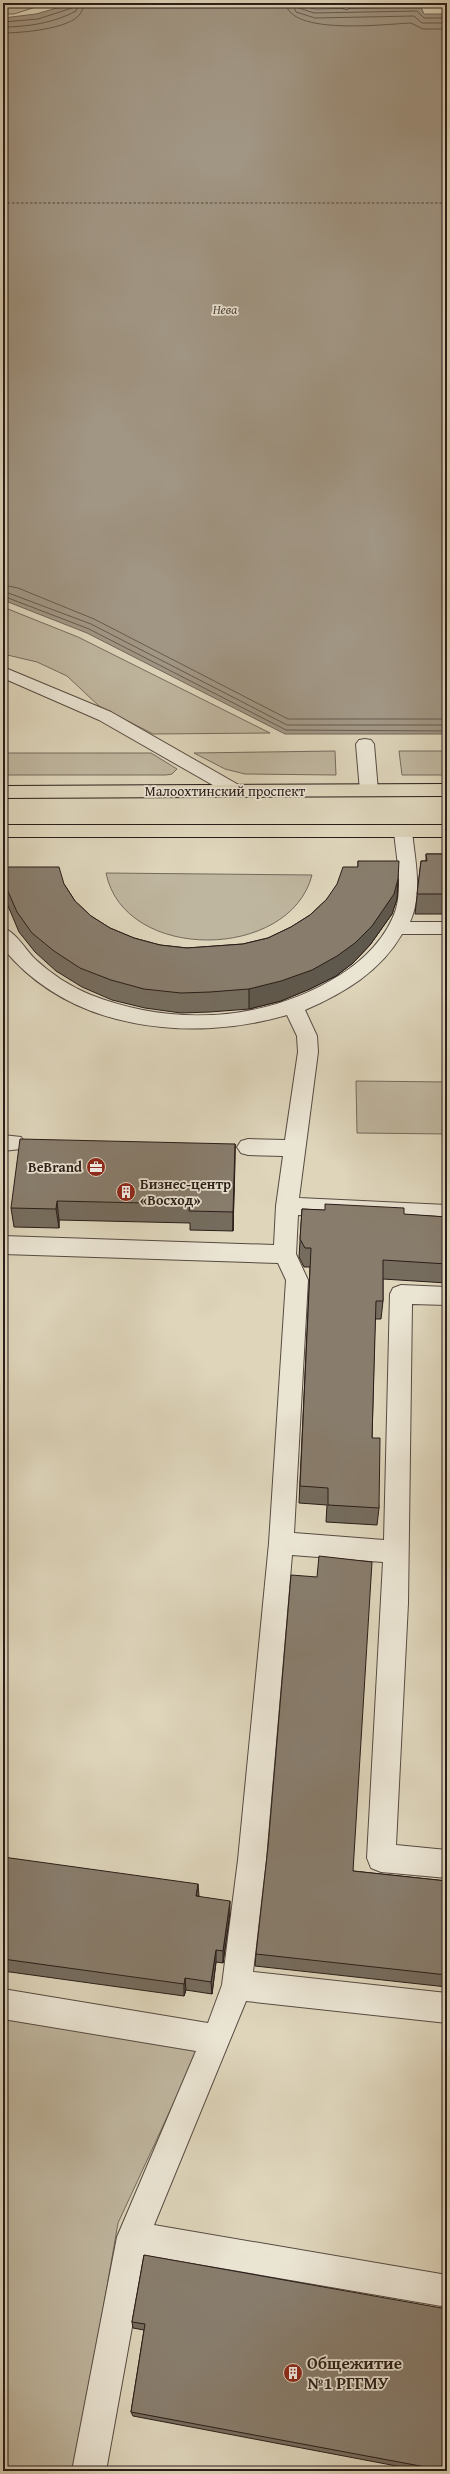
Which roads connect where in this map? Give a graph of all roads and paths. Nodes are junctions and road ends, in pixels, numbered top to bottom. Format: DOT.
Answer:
graph roads {
  1 [pos="3,672"];
  2 [pos="366,744"];
  3 [pos="369,790"];
  4 [pos="447,790"];
  5 [pos="3,792"];
  6 [pos="238,792"];
  7 [pos="447,830"];
  8 [pos="3,831"];
  9 [pos="403,831"];
  10 [pos="397,928"];
  11 [pos="447,928"];
  12 [pos="3,935"];
  13 [pos="293,1006"];
  14 [pos="248,1147"];
  15 [pos="294,1148"];
  16 [pos="287,1206"];
  17 [pos="447,1213"];
  18 [pos="3,1246"];
  19 [pos="285,1254"];
  20 [pos="447,1296"];
  21 [pos="281,1543"];
  22 [pos="396,1552"];
  23 [pos="447,1864"];
  24 [pos="237,1985"];
  25 [pos="3,2004"];
  26 [pos="447,2008"];
  27 [pos="216,2039"];
  28 [pos="133,2237"];
  29 [pos="447,2291"];
  30 [pos="89,2471"];
  1 -- 6 [label="lane"];
  2 -- 3 [label="lane"];
  3 -- 4 [label="main road, Малоохтинский проспект"];
  3 -- 6 [label="main road, Малоохтинский проспект"];
  5 -- 6 [label="main road, Малоохтинский проспект"];
  7 -- 9 [label="main road"];
  8 -- 9 [label="main road"];
  9 -- 10 [label="lane"];
  10 -- 11 [label="lane"];
  10 -- 13 [label="lane"];
  12 -- 13 [label="lane"];
  13 -- 15 [label="lane"];
  14 -- 15 [label="lane"];
  15 -- 16 [label="lane"];
  16 -- 17 [label="lane"];
  16 -- 19 [label="lane"];
  18 -- 19 [label="lane"];
  19 -- 21 [label="lane"];
  20 -- 22 [label="lane"];
  21 -- 22 [label="lane"];
  21 -- 24 [label="lane"];
  22 -- 23 [label="lane"];
  24 -- 26 [label="lane"];
  24 -- 27 [label="lane"];
  25 -- 27 [label="lane"];
  27 -- 28 [label="lane"];
  28 -- 29 [label="lane"];
  28 -- 30 [label="lane"];
}
